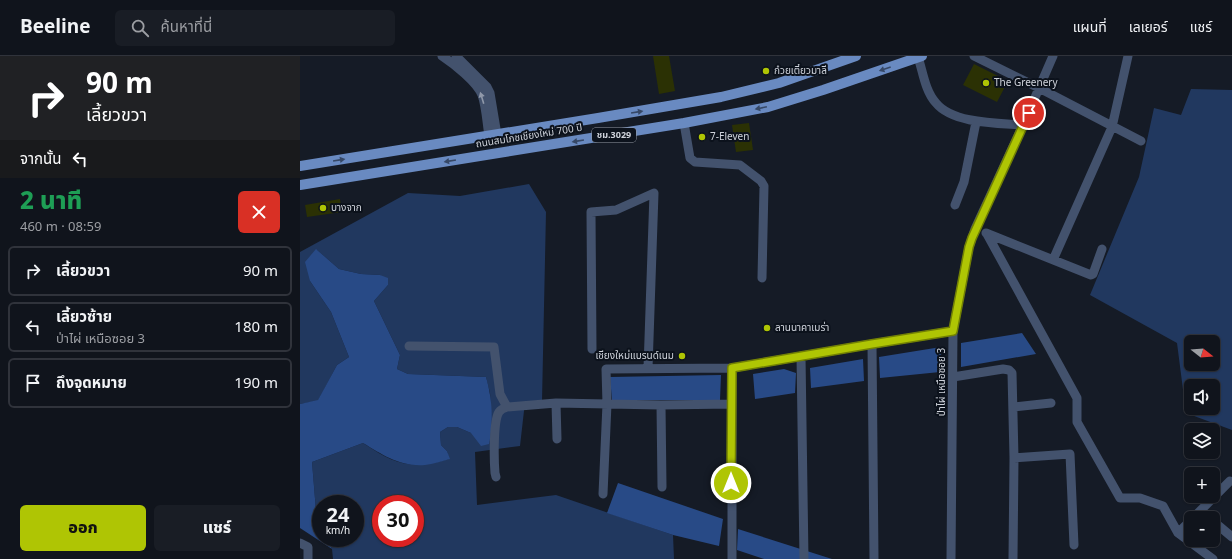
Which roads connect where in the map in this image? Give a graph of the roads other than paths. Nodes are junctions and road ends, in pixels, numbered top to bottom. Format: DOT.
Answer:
graph roads {
  1 [pos="442,56"];
  2 [pos="456,56"];
  3 [pos="856,56"];
  4 [pos="974,56"];
  5 [pos="1053,56"];
  6 [pos="1128,56"];
  7 [pos="920,57"];
  8 [pos="1039,88"];
  9 [pos="976,122"];
  10 [pos="684,123"];
  11 [pos="1023,125"];
  12 [pos="1112,127"];
  13 [pos="493,135"];
  14 [pos="1141,142"];
  15 [pos="300,166"];
  16 [pos="300,185"];
  17 [pos="955,205"];
  18 [pos="975,229"];
  19 [pos="987,234"];
  20 [pos="1102,249"];
  21 [pos="1053,260"];
  22 [pos="762,278"];
  23 [pos="953,331"];
  24 [pos="872,344"];
  25 [pos="409,346"];
  26 [pos="592,349"];
  27 [pos="801,356"];
  28 [pos="648,368"];
  29 [pos="732,368"];
  30 [pos="953,377"];
  31 [pos="556,403"];
  32 [pos="1051,403"];
  33 [pos="606,404"];
  34 [pos="731,404"];
  35 [pos="661,405"];
  36 [pos="507,407"];
  37 [pos="1013,407"];
  38 [pos="557,439"];
  39 [pos="1014,458"];
  40 [pos="496,477"];
  41 [pos="1230,481"];
  42 [pos="662,487"];
  43 [pos="603,494"];
  44 [pos="1201,509"];
  45 [pos="1184,527"];
  46 [pos="1220,527"];
  47 [pos="1178,533"];
  48 [pos="1232,537"];
  49 [pos="304,545"];
  50 [pos="1074,545"];
  51 [pos="308,559"];
  52 [pos="732,559"];
  53 [pos="804,559"];
  54 [pos="874,559"];
  55 [pos="952,559"];
  56 [pos="1013,559"];
  57 [pos="1213,559"];
  13 -- 1 [label="street, one-way"];
  2 -- 13 [label="street"];
  13 -- 3 [label="main road, ถนนสมโภชเชียงใหม่ 700 ปี / ชม.3029, one-way"];
  4 -- 8 [label="street"];
  5 -- 8 [label="street, ป่าไผ่ เหนือซอย 3"];
  6 -- 12 [label="street"];
  7 -- 9 [label="street"];
  7 -- 10 [label="main road, ถนนสมโภชเชียงใหม่ 700 ปี / ชม.3029, one-way"];
  8 -- 11 [label="street, ป่าไผ่ เหนือซอย 3"];
  8 -- 12 [label="street"];
  9 -- 11 [label="street"];
  9 -- 17 [label="street"];
  10 -- 16 [label="main road, ถนนสมโภชเชียงใหม่ 700 ปี / ชม.3029, one-way"];
  10 -- 22 [label="street"];
  11 -- 18 [label="street, ป่าไผ่ เหนือซอย 3"];
  12 -- 14 [label="street"];
  12 -- 21 [label="street"];
  15 -- 13 [label="main road, ถนนสมโภชเชียงใหม่ 700 ปี / ชม.3029, one-way"];
  18 -- 19 [label="street"];
  18 -- 23 [label="street, ป่าไผ่ เหนือซอย 3"];
  19 -- 21 [label="street"];
  19 -- 47 [label="street"];
  20 -- 21 [label="street"];
  23 -- 24 [label="street"];
  23 -- 30 [label="street, ป่าไผ่ เหนือซอย 3"];
  24 -- 27 [label="street"];
  24 -- 54 [label="street"];
  25 -- 36 [label="street"];
  26 -- 28 [label="street"];
  27 -- 29 [label="street"];
  27 -- 53 [label="street"];
  28 -- 29 [label="street"];
  28 -- 33 [label="street"];
  29 -- 34 [label="street"];
  30 -- 37 [label="street"];
  30 -- 55 [label="street, ป่าไผ่ เหนือซอย 3"];
  31 -- 33 [label="street"];
  31 -- 36 [label="street"];
  31 -- 38 [label="street"];
  32 -- 37 [label="street"];
  33 -- 35 [label="street"];
  33 -- 43 [label="street"];
  34 -- 35 [label="street"];
  34 -- 52 [label="street"];
  35 -- 42 [label="street"];
  36 -- 40 [label="street"];
  37 -- 39 [label="street"];
  39 -- 50 [label="street"];
  39 -- 56 [label="street"];
  41 -- 44 [label="street"];
  45 -- 47 [label="street"];
  46 -- 48 [label="street"];
  47 -- 57 [label="street"];
  49 -- 51 [label="street"];
}
